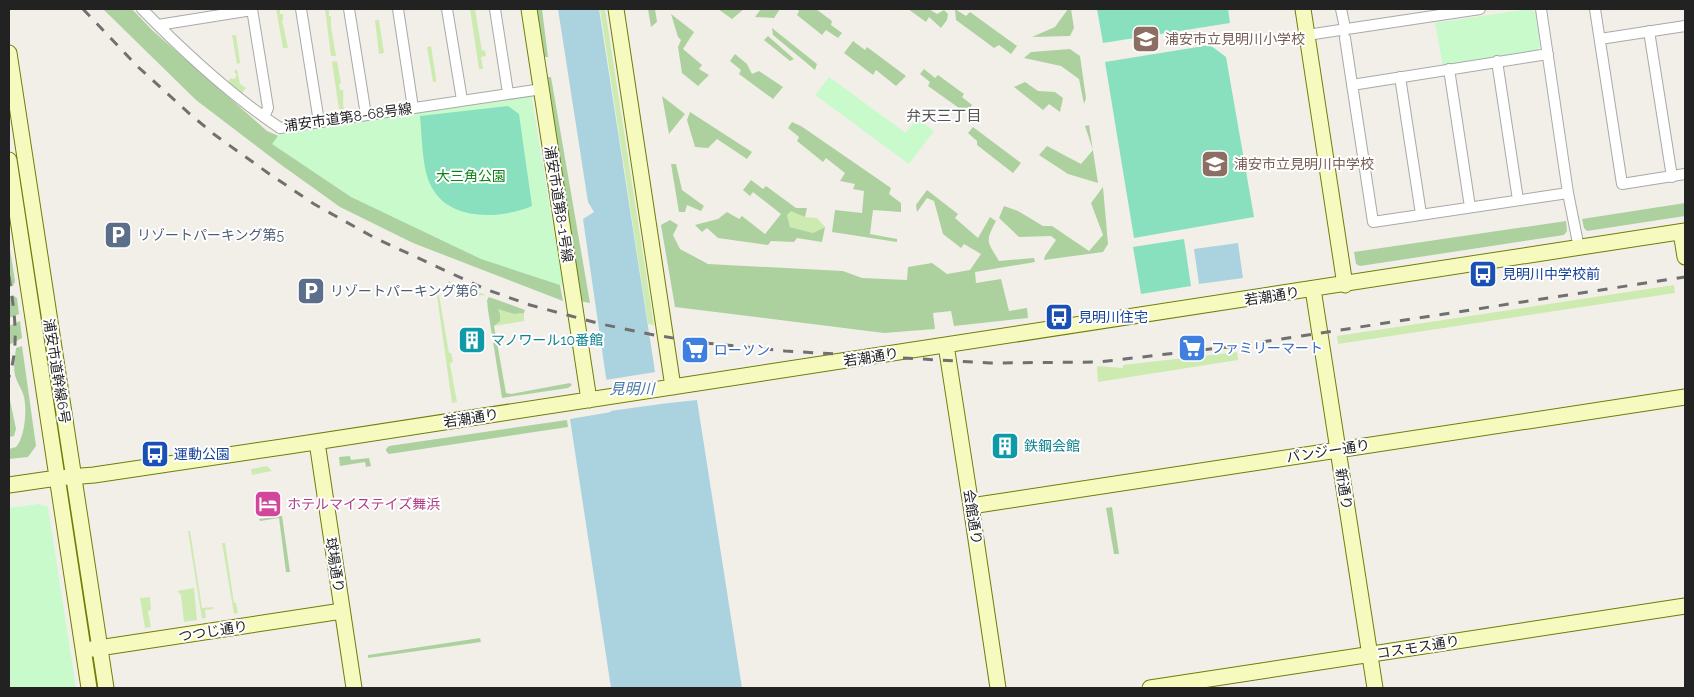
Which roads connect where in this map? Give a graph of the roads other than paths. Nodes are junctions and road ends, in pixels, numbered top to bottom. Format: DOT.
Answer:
graph roads {
  1 [pos="142,9"];
  2 [pos="252,9"];
  3 [pos="301,9"];
  4 [pos="349,9"];
  5 [pos="398,9"];
  6 [pos="447,9"];
  7 [pos="495,9"];
  8 [pos="529,9"];
  9 [pos="616,9"];
  10 [pos="1303,9"];
  11 [pos="1342,9"];
  12 [pos="1480,9"];
  13 [pos="1540,9"];
  14 [pos="1595,9"];
  15 [pos="1344,23"];
  16 [pos="158,25"];
  17 [pos="1685,26"];
  18 [pos="1649,31"];
  19 [pos="1307,35"];
  20 [pos="1345,38"];
  21 [pos="1600,39"];
  22 [pos="9,53"];
  23 [pos="1548,54"];
  24 [pos="1497,61"];
  25 [pos="1449,69"];
  26 [pos="1400,77"];
  27 [pos="1352,85"];
  28 [pos="542,89"];
  29 [pos="508,93"];
  30 [pos="462,100"];
  31 [pos="413,108"];
  32 [pos="366,115"];
  33 [pos="264,117"];
  34 [pos="319,122"];
  35 [pos="9,160"];
  36 [pos="1685,174"];
  37 [pos="1672,176"];
  38 [pos="1568,193"];
  39 [pos="1518,200"];
  40 [pos="1470,207"];
  41 [pos="1421,214"];
  42 [pos="1683,232"];
  43 [pos="1579,248"];
  44 [pos="1685,257"];
  45 [pos="1345,285"];
  46 [pos="1313,289"];
  47 [pos="946,345"];
  48 [pos="667,388"];
  49 [pos="1685,397"];
  50 [pos="588,400"];
  51 [pos="317,442"];
  52 [pos="1338,450"];
  53 [pos="74,476"];
  54 [pos="57,478"];
  55 [pos="9,485"];
  56 [pos="971,506"];
  57 [pos="1685,606"];
  58 [pos="342,611"];
  59 [pos="101,647"];
  60 [pos="83,650"];
  61 [pos="1370,654"];
  62 [pos="89,688"];
  63 [pos="106,688"];
  64 [pos="354,688"];
  65 [pos="998,688"];
  66 [pos="1150,688"];
  67 [pos="1375,688"];
  1 -- 16 [label="street, 浦安市道第8-68号線"];
  2 -- 16 [label="street"];
  2 -- 33 [label="street"];
  3 -- 34 [label="street"];
  4 -- 32 [label="street"];
  5 -- 31 [label="street"];
  6 -- 30 [label="street"];
  7 -- 29 [label="street"];
  8 -- 28 [label="street, 浦安市道第8-1号線"];
  9 -- 48 [label="street"];
  10 -- 19 [label="street"];
  11 -- 15 [label="street"];
  12 -- 19 [label="street"];
  13 -- 23 [label="street"];
  14 -- 21 [label="street"];
  16 -- 33 [label="street, 浦安市道第8-68号線"];
  17 -- 18 [label="street"];
  18 -- 21 [label="street"];
  18 -- 37 [label="street"];
  19 -- 45 [label="street"];
  20 -- 27 [label="street"];
  21 -- 37 [label="street"];
  22 -- 53 [label="street, 浦安市道幹線6号"];
  23 -- 24 [label="street"];
  23 -- 38 [label="street"];
  24 -- 25 [label="street"];
  24 -- 39 [label="street"];
  25 -- 26 [label="street"];
  25 -- 40 [label="street"];
  26 -- 27 [label="street"];
  26 -- 41 [label="street"];
  27 -- 41 [label="street"];
  28 -- 29 [label="street, 浦安市道第8-68号線"];
  28 -- 50 [label="street, 浦安市道第8-1号線"];
  29 -- 30 [label="street, 浦安市道第8-68号線"];
  30 -- 31 [label="street, 浦安市道第8-68号線"];
  31 -- 32 [label="street, 浦安市道第8-68号線"];
  32 -- 34 [label="street, 浦安市道第8-68号線"];
  33 -- 34 [label="street, 浦安市道第8-68号線"];
  35 -- 54 [label="street, 浦安市道幹線6号"];
  36 -- 37 [label="street"];
  38 -- 39 [label="street"];
  38 -- 43 [label="street"];
  39 -- 40 [label="street"];
  40 -- 41 [label="street"];
  42 -- 43 [label="street, 若潮通り"];
  42 -- 44 [label="street"];
  43 -- 45 [label="street, 若潮通り"];
  45 -- 46 [label="street, 若潮通り"];
  46 -- 47 [label="street, 若潮通り"];
  46 -- 52 [label="street, 新通り"];
  47 -- 48 [label="street, 若潮通り"];
  47 -- 56 [label="street, 会館通り"];
  48 -- 50 [label="street, 若潮通り"];
  49 -- 52 [label="street, パンジー通り"];
  50 -- 51 [label="street, 若潮通り"];
  51 -- 53 [label="street, 若潮通り"];
  51 -- 58 [label="street, 球場通り"];
  52 -- 56 [label="street, パンジー通り"];
  52 -- 61 [label="street, 新通り"];
  53 -- 54 [label="street, 若潮通り"];
  53 -- 59 [label="street, 浦安市道幹線6号"];
  54 -- 55 [label="street, 若潮通り"];
  54 -- 60 [label="street, 浦安市道幹線6号"];
  56 -- 65 [label="street, 会館通り"];
  57 -- 61 [label="street, コスモス通り"];
  58 -- 59 [label="street, つつじ通り"];
  58 -- 64 [label="street, 球場通り"];
  59 -- 60 [label="street, つつじ通り"];
  59 -- 63 [label="street, 浦安市道幹線6号"];
  60 -- 62 [label="street, 浦安市道幹線6号"];
  61 -- 66 [label="street, コスモス通り"];
  61 -- 67 [label="street, 新通り"];
}
